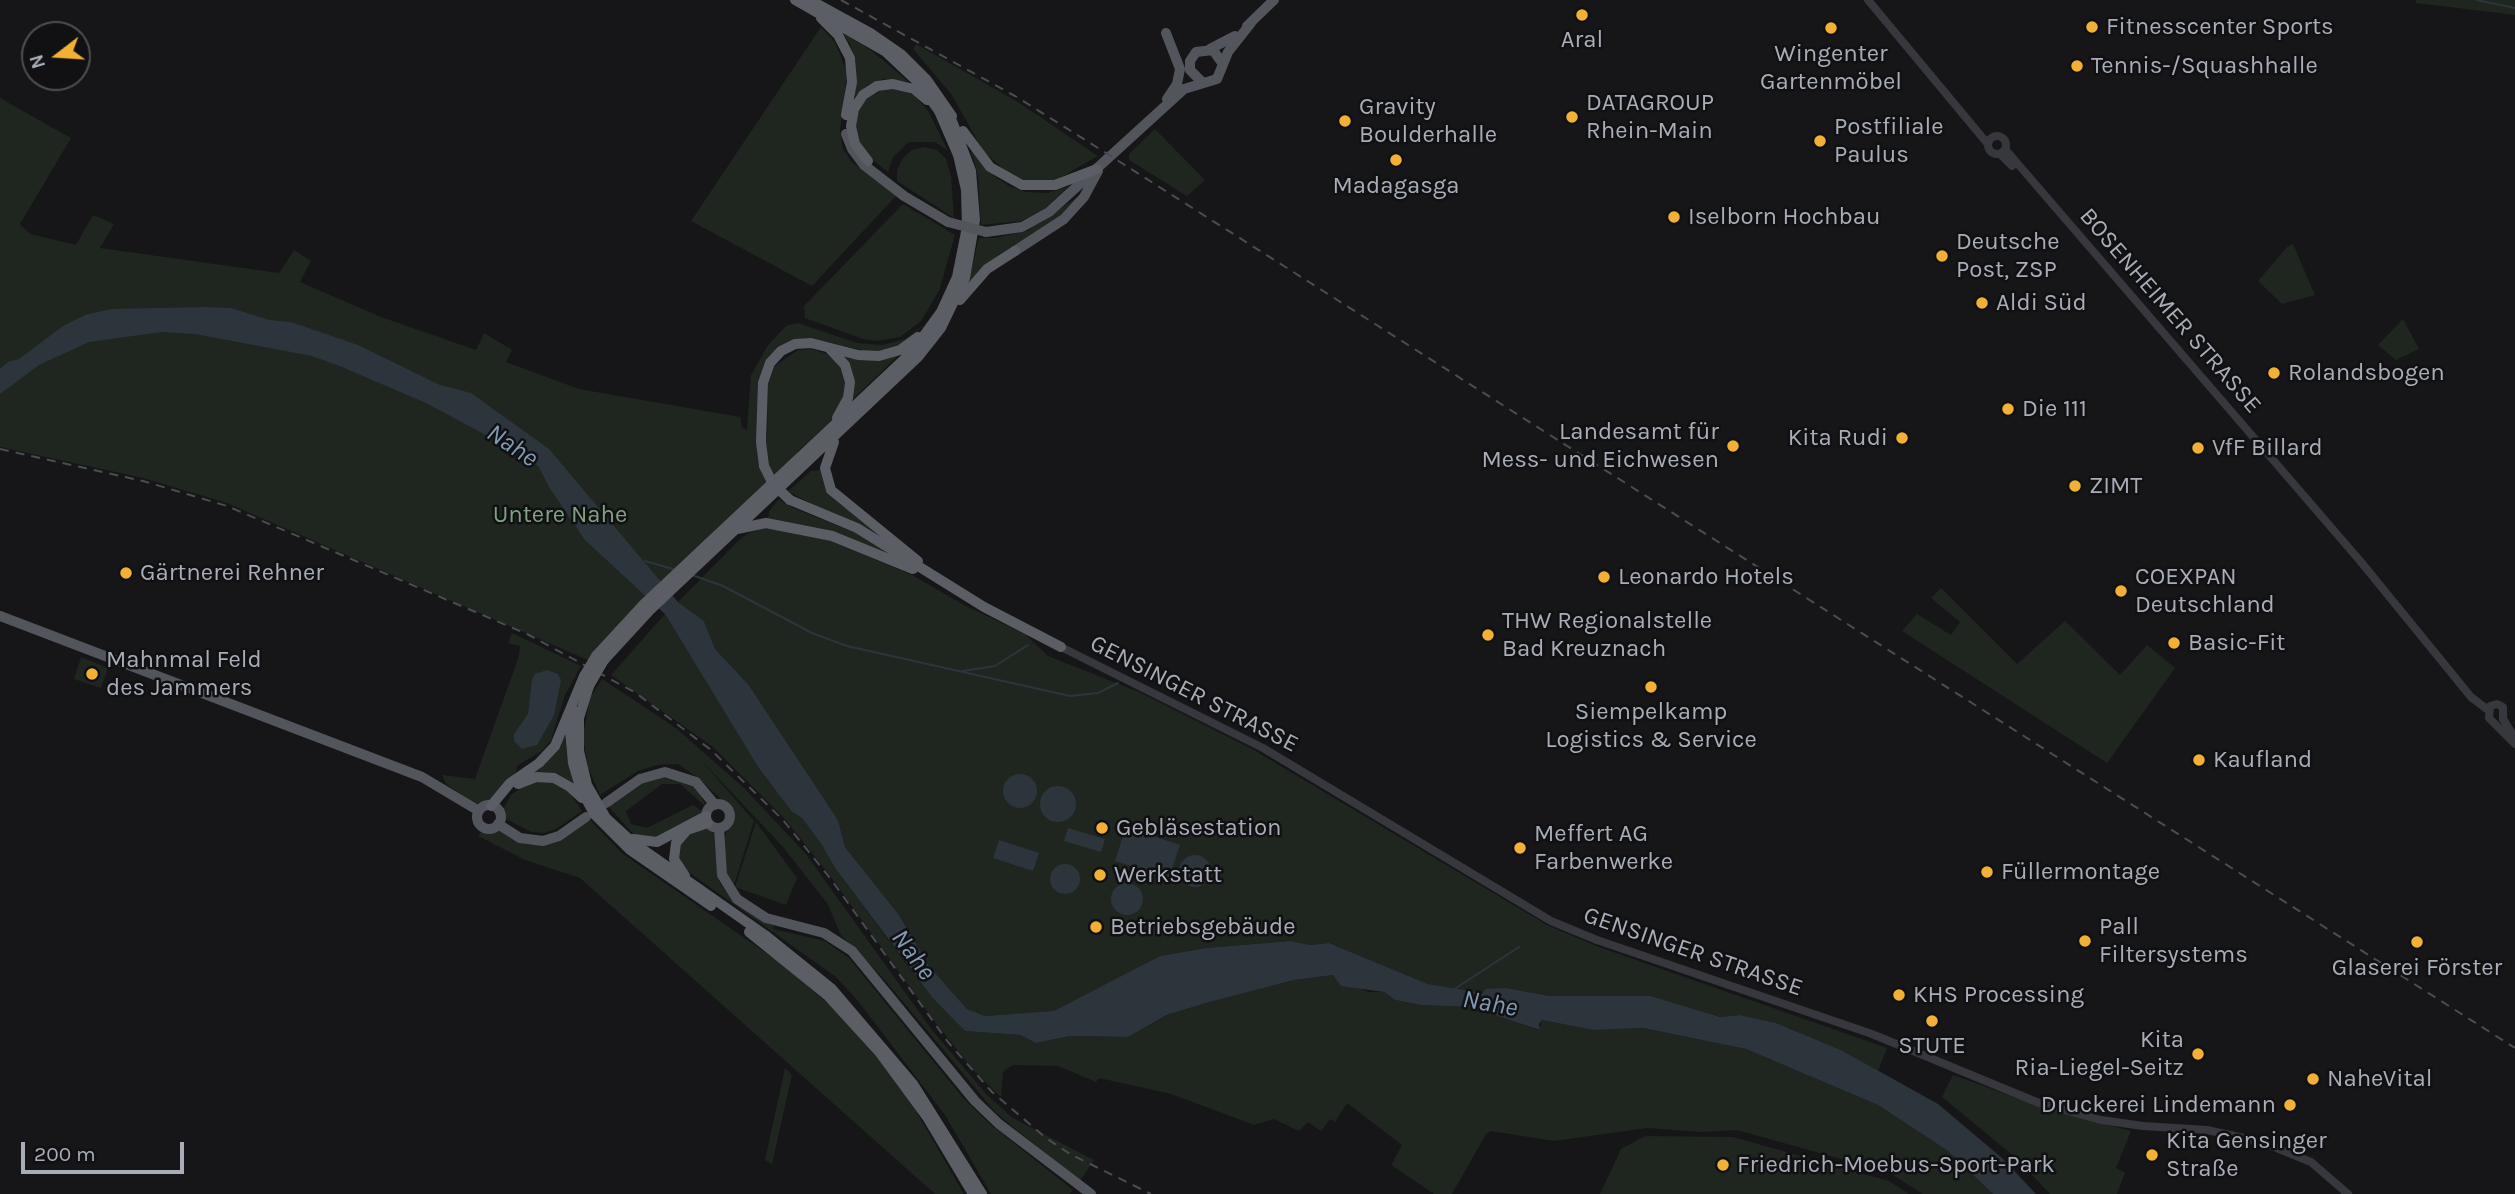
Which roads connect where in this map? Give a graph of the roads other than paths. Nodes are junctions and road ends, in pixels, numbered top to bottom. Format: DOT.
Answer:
graph roads {
  1 [pos="795,0"];
  2 [pos="1274,0"];
  3 [pos="1868,0"];
  4 [pos="1874,0"];
  5 [pos="810,4"];
  6 [pos="1250,24"];
  7 [pos="1166,33"];
  8 [pos="1210,49"];
  9 [pos="1223,64"];
  10 [pos="1190,70"];
  11 [pos="1202,82"];
  12 [pos="1164,107"];
  13 [pos="944,112"];
  14 [pos="846,134"];
  15 [pos="1990,140"];
  16 [pos="2003,152"];
  17 [pos="868,162"];
  18 [pos="1099,168"];
  19 [pos="933,214"];
  20 [pos="1015,251"];
  21 [pos="951,311"];
  22 [pos="934,323"];
  23 [pos="816,344"];
  24 [pos="839,433"];
  25 [pos="826,435"];
  26 [pos="733,530"];
  27 [pos="713,544"];
  28 [pos="941,581"];
  29 [pos="0,616"];
  30 [pos="1061,647"];
  31 [pos="586,681"];
  32 [pos="2489,708"];
  33 [pos="573,710"];
  34 [pos="2499,720"];
  35 [pos="2515,738"];
  36 [pos="2515,744"];
  37 [pos="606,803"];
  38 [pos="715,805"];
  39 [pos="589,806"];
  40 [pos="495,808"];
  41 [pos="479,811"];
  42 [pos="586,817"];
  43 [pos="707,820"];
  44 [pos="498,824"];
  45 [pos="719,828"];
  46 [pos="623,835"];
  47 [pos="695,886"];
  48 [pos="973,1194"];
  49 [pos="982,1194"];
  50 [pos="1091,1194"];
  51 [pos="2348,1194"];
  1 -- 5 [label="highway"];
  2 -- 6 [label="main road"];
  3 -- 15 [label="street"];
  4 -- 15 [label="street"];
  5 -- 13 [label="highway"];
  5 -- 14 [label="highway"];
  6 -- 8 [label="main road"];
  6 -- 9 [label="main road"];
  6 -- 12 [label="main road"];
  7 -- 12 [label="main road"];
  8 -- 9 [label="main road"];
  8 -- 10 [label="main road"];
  9 -- 11 [label="main road"];
  10 -- 11 [label="main road"];
  10 -- 12 [label="main road"];
  11 -- 12 [label="main road"];
  12 -- 18 [label="main road"];
  13 -- 17 [label="highway"];
  13 -- 18 [label="highway"];
  13 -- 21 [label="highway"];
  13 -- 22 [label="highway"];
  14 -- 19 [label="main road"];
  15 -- 16 [label="street"];
  15 -- 16 [label="street"];
  16 -- 32 [label="street, BOSENHEIMER STRASSE"];
  17 -- 19 [label="main road"];
  18 -- 19 [label="main road, bridge"];
  18 -- 20 [label="main road"];
  20 -- 21 [label="highway"];
  21 -- 24 [label="highway"];
  22 -- 23 [label="highway"];
  22 -- 25 [label="highway"];
  23 -- 25 [label="highway"];
  23 -- 28 [label="highway, bridge"];
  24 -- 26 [label="highway"];
  24 -- 28 [label="highway"];
  25 -- 27 [label="highway"];
  26 -- 27 [label="highway"];
  26 -- 28 [label="highway"];
  27 -- 31 [label="highway, bridge"];
  28 -- 30 [label="highway"];
  29 -- 41 [label="main road"];
  30 -- 51 [label="street, GENSINGER STRASSE"];
  31 -- 33 [label="highway"];
  31 -- 46 [label="highway"];
  32 -- 34 [label="street"];
  32 -- 34 [label="street"];
  33 -- 39 [label="highway"];
  33 -- 40 [label="highway"];
  34 -- 35 [label="street"];
  34 -- 36 [label="street"];
  37 -- 38 [label="main road"];
  38 -- 43 [label="main road"];
  38 -- 45 [label="main road"];
  39 -- 40 [label="highway"];
  39 -- 48 [label="highway"];
  40 -- 41 [label="main road"];
  40 -- 44 [label="main road"];
  41 -- 44 [label="main road"];
  42 -- 44 [label="main road"];
  43 -- 45 [label="main road"];
  43 -- 46 [label="highway"];
  43 -- 47 [label="highway"];
  45 -- 50 [label="main road"];
  46 -- 47 [label="highway"];
  47 -- 49 [label="highway"];
}
